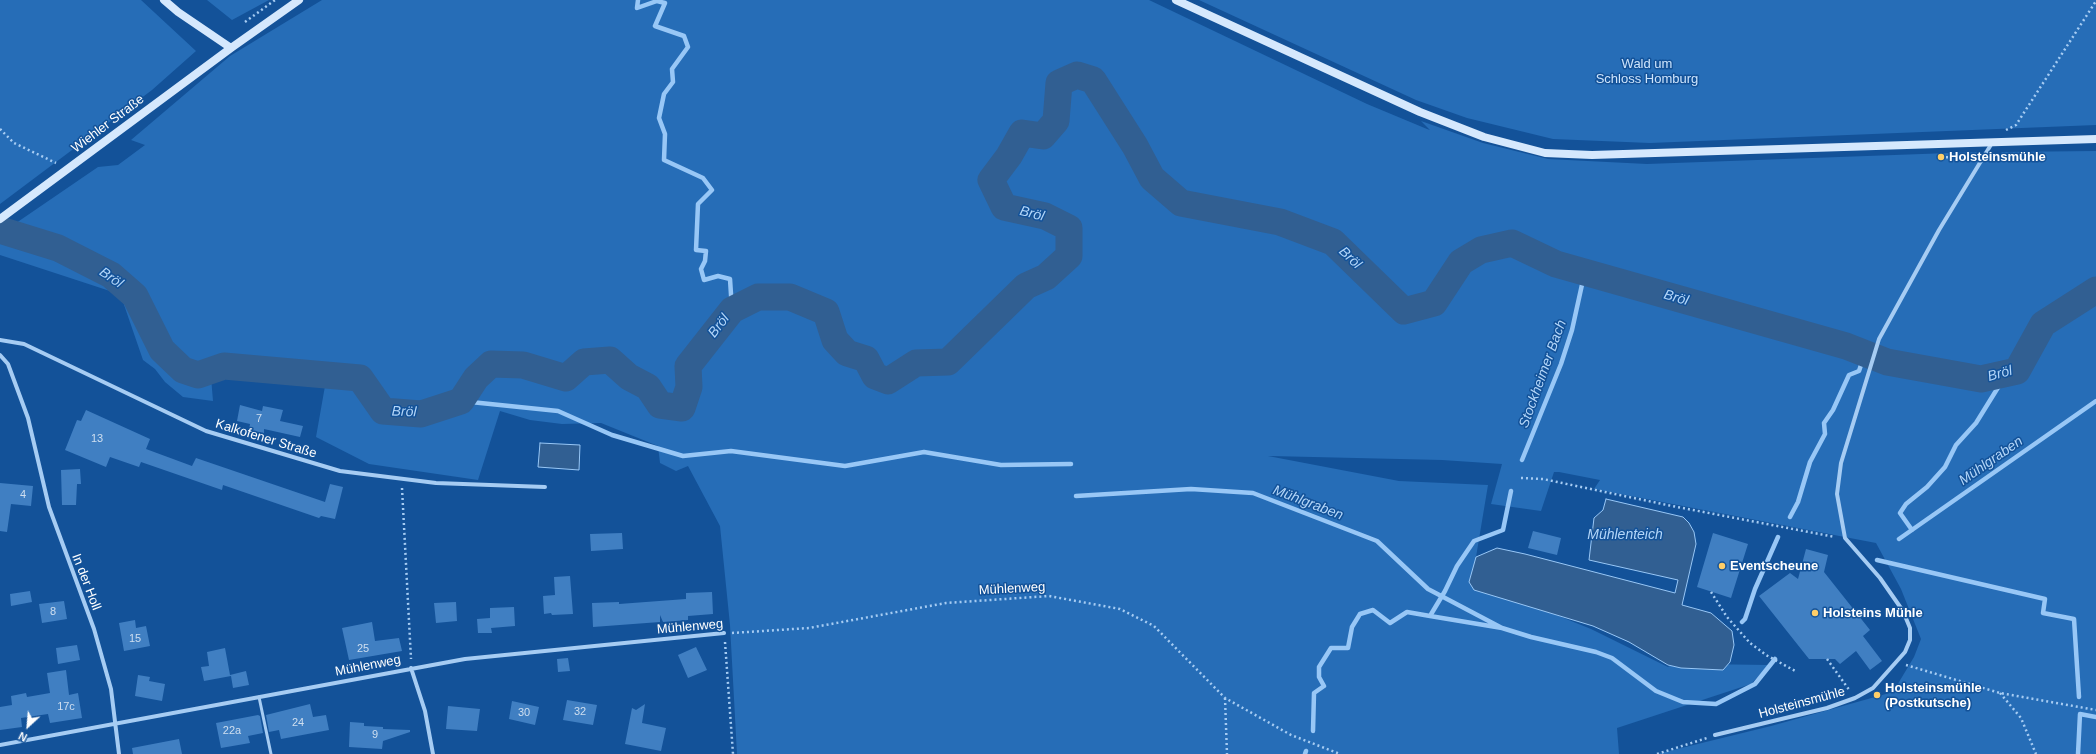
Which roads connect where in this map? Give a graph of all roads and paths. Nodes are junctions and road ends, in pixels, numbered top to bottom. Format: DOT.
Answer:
graph roads {
  1 [pos="164,0"];
  2 [pos="300,0"];
  3 [pos="1176,0"];
  4 [pos="2096,1"];
  5 [pos="231,48"];
  6 [pos="2016,125"];
  7 [pos="0,129"];
  8 [pos="2096,139"];
  9 [pos="1993,141"];
  10 [pos="1941,157"];
  11 [pos="1983,158"];
  12 [pos="66,170"];
  13 [pos="2,217"];
  14 [pos="0,340"];
  15 [pos="0,355"];
  16 [pos="1521,478"];
  17 [pos="402,480"];
  18 [pos="545,487"];
  19 [pos="1845,538"];
  20 [pos="1711,592"];
  21 [pos="724,633"];
  22 [pos="1827,659"];
  23 [pos="1897,662"];
  24 [pos="411,668"];
  25 [pos="1797,672"];
  26 [pos="2000,692"];
  27 [pos="259,697"];
  28 [pos="1225,698"];
  29 [pos="1855,698"];
  30 [pos="2096,710"];
  31 [pos="116,724"];
  32 [pos="1715,735"];
  33 [pos="0,745"];
  34 [pos="119,754"];
  35 [pos="271,754"];
  36 [pos="433,754"];
  37 [pos="733,754"];
  38 [pos="1227,754"];
  39 [pos="1340,754"];
  40 [pos="1657,754"];
  41 [pos="2036,754"];
  1 -- 5 [label="main road"];
  2 -- 5 [label="main road, Wiehler Straße"];
  3 -- 9 [label="main road"];
  4 -- 6 [label="path"];
  5 -- 12 [label="main road, Wiehler Straße"];
  7 -- 12 [label="path"];
  8 -- 9 [label="main road"];
  9 -- 11 [label="street, Holsteinsmühle"];
  10 -- 11 [label="path"];
  11 -- 19 [label="street, Holsteinsmühle"];
  12 -- 13 [label="main road, Wiehler Straße"];
  14 -- 17 [label="street, Kalkofener Straße"];
  15 -- 31 [label="street, In der Holl"];
  16 -- 19 [label="path"];
  17 -- 18 [label="street, Kalkofener Straße"];
  17 -- 24 [label="path"];
  19 -- 23 [label="street, Holsteinsmühle"];
  20 -- 25 [label="path"];
  21 -- 24 [label="street, Mühlenweg"];
  21 -- 28 [label="path, Mühlenweg"];
  21 -- 37 [label="path"];
  22 -- 29 [label="path"];
  23 -- 26 [label="path"];
  23 -- 29 [label="street, Holsteinsmühle"];
  24 -- 27 [label="street, Mühlenweg"];
  24 -- 36 [label="street"];
  26 -- 30 [label="path"];
  26 -- 41 [label="path"];
  27 -- 31 [label="street, Mühlenweg"];
  27 -- 35 [label="lane"];
  28 -- 38 [label="path"];
  28 -- 39 [label="path, Mühlenweg"];
  29 -- 32 [label="street, Holsteinsmühle"];
  31 -- 33 [label="street, Mühlenweg"];
  31 -- 34 [label="street, In der Holl"];
  32 -- 40 [label="path"];
}
